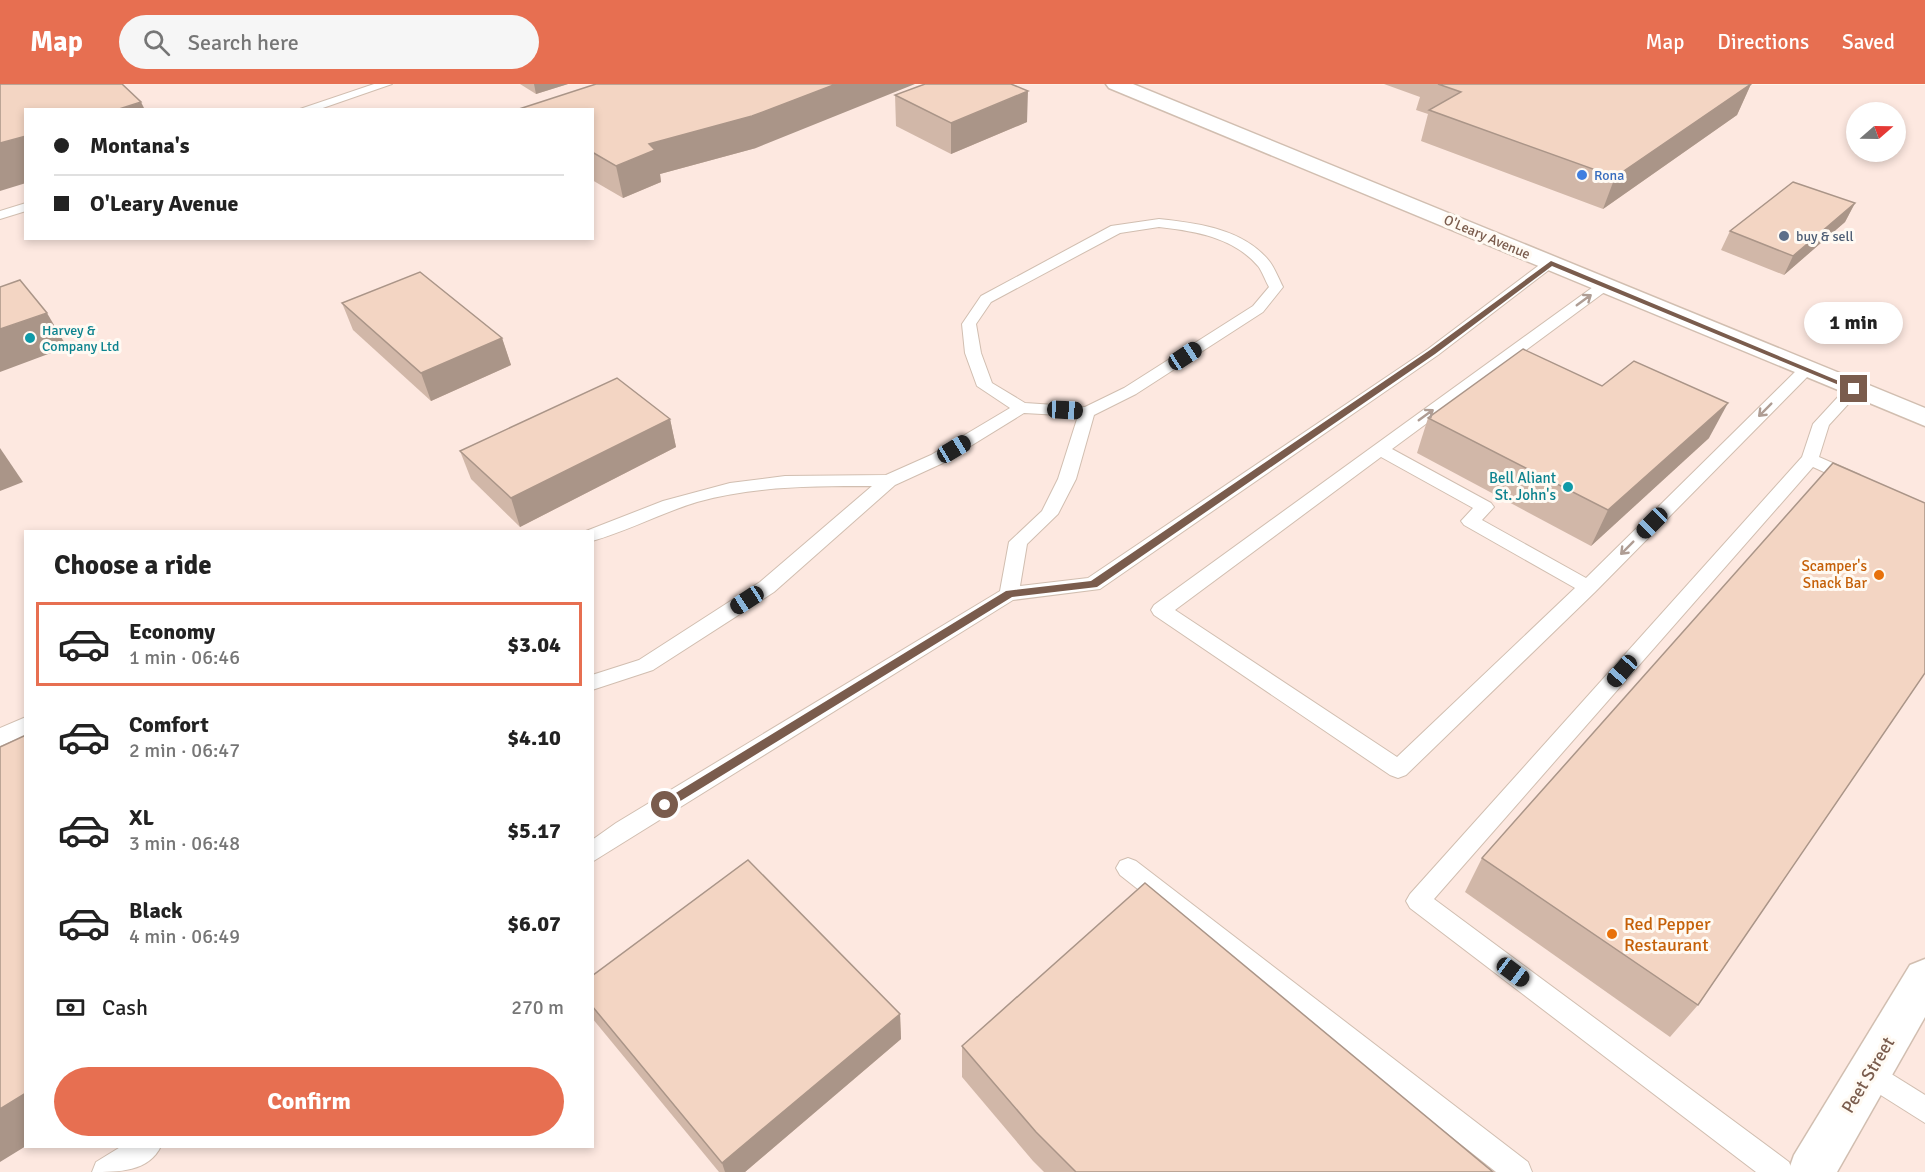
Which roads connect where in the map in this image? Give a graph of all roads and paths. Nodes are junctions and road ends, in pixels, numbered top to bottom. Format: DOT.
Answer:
graph roads {
  1 [pos="386,84"];
  2 [pos="1116,84"];
  3 [pos="340,85"];
  4 [pos="351,95"];
  5 [pos="309,108"];
  6 [pos="24,208"];
  7 [pos="0,215"];
  8 [pos="1551,263"];
  9 [pos="1605,285"];
  10 [pos="1807,369"];
  11 [pos="1854,389"];
  12 [pos="1021,408"];
  13 [pos="1087,412"];
  14 [pos="1925,418"];
  15 [pos="1379,449"];
  16 [pos="1810,459"];
  17 [pos="889,481"];
  18 [pos="1873,487"];
  19 [pos="594,534"];
  20 [pos="1588,587"];
  21 [pos="1010,594"];
  22 [pos="594,682"];
  23 [pos="24,726"];
  24 [pos="0,738"];
  25 [pos="594,852"];
  26 [pos="1128,868"];
  27 [pos="1925,978"];
  28 [pos="1869,1072"];
  29 [pos="1925,1110"];
  30 [pos="144,1148"];
  31 [pos="106,1172"];
  32 [pos="1518,1172"];
  33 [pos="1779,1172"];
  34 [pos="1810,1172"];
  1 -- 4 [label="lane"];
  2 -- 8 [label="street, O'Leary Avenue"];
  3 -- 4 [label="lane"];
  4 -- 5 [label="lane"];
  6 -- 7 [label="lane"];
  8 -- 9 [label="street, O'Leary Avenue"];
  8 -- 21 [label="lane"];
  9 -- 10 [label="street, O'Leary Avenue"];
  15 -- 9 [label="lane, one-way"];
  10 -- 11 [label="street, O'Leary Avenue"];
  10 -- 20 [label="lane, one-way"];
  11 -- 14 [label="street, O'Leary Avenue"];
  11 -- 16 [label="lane"];
  12 -- 13 [label="lane"];
  12 -- 13 [label="lane"];
  12 -- 17 [label="lane"];
  13 -- 21 [label="lane"];
  15 -- 20 [label="lane"];
  15 -- 20 [label="lane"];
  16 -- 18 [label="lane"];
  16 -- 33 [label="lane"];
  17 -- 19 [label="lane"];
  17 -- 22 [label="lane"];
  21 -- 25 [label="lane"];
  23 -- 24 [label="lane"];
  26 -- 32 [label="lane"];
  27 -- 28 [label="street, Peet Street"];
  28 -- 29 [label="lane"];
  28 -- 34 [label="street, Peet Street"];
  30 -- 31 [label="lane"];
}
